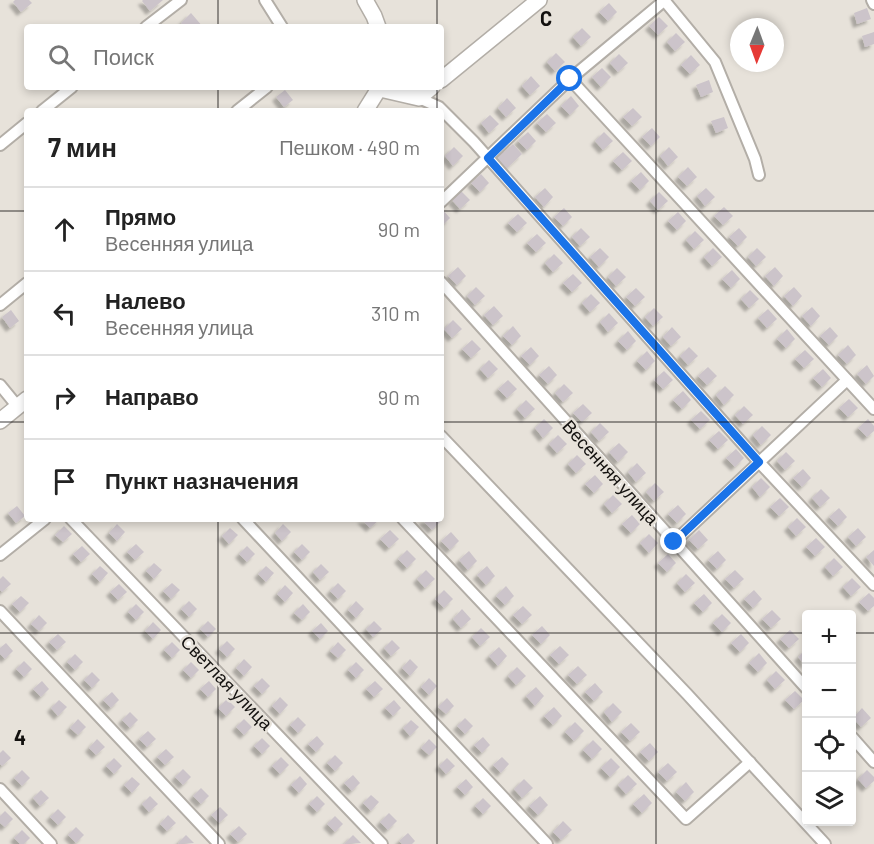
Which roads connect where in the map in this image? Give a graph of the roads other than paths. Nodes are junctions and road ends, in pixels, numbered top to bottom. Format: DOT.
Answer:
graph roads {
  1 [pos="181,0"];
  2 [pos="265,0"];
  3 [pos="365,0"];
  4 [pos="539,0"];
  5 [pos="665,0"];
  6 [pos="872,0"];
  7 [pos="874,4"];
  8 [pos="150,24"];
  9 [pos="280,24"];
  10 [pos="377,24"];
  11 [pos="444,78"];
  12 [pos="570,79"];
  13 [pos="68,90"];
  14 [pos="263,90"];
  15 [pos="377,90"];
  16 [pos="386,90"];
  17 [pos="428,90"];
  18 [pos="419,98"];
  19 [pos="46,108"];
  20 [pos="241,108"];
  21 [pos="367,108"];
  22 [pos="440,108"];
  23 [pos="444,112"];
  24 [pos="24,125"];
  25 [pos="0,145"];
  26 [pos="488,158"];
  27 [pos="759,176"];
  28 [pos="444,199"];
  29 [pos="24,285"];
  30 [pos="444,285"];
  31 [pos="0,305"];
  32 [pos="847,380"];
  33 [pos="0,385"];
  34 [pos="22,403"];
  35 [pos="874,409"];
  36 [pos="0,421"];
  37 [pos="444,439"];
  38 [pos="759,462"];
  39 [pos="41,522"];
  40 [pos="74,522"];
  41 [pos="246,522"];
  42 [pos="406,522"];
  43 [pos="674,542"];
  44 [pos="0,555"];
  45 [pos="874,585"];
  46 [pos="0,611"];
  47 [pos="802,683"];
  48 [pos="856,742"];
  49 [pos="750,762"];
  50 [pos="874,762"];
  51 [pos="0,789"];
  52 [pos="51,844"];
  53 [pos="219,844"];
  54 [pos="382,844"];
  55 [pos="547,844"];
  56 [pos="825,844"];
  1 -- 8 [label="street"];
  2 -- 9 [label="street"];
  3 -- 10 [label="street"];
  4 -- 11 [label="street"];
  5 -- 12 [label="street"];
  5 -- 27 [label="street"];
  6 -- 7 [label="street"];
  12 -- 26 [label="street"];
  12 -- 32 [label="street"];
  13 -- 19 [label="street"];
  14 -- 20 [label="street"];
  15 -- 21 [label="street"];
  16 -- 18 [label="street"];
  17 -- 18 [label="street"];
  18 -- 22 [label="street"];
  23 -- 26 [label="street"];
  24 -- 25 [label="street"];
  26 -- 28 [label="street"];
  26 -- 38 [label="street"];
  29 -- 31 [label="street"];
  30 -- 43 [label="street, Весенняя улица"];
  32 -- 35 [label="street"];
  32 -- 38 [label="street"];
  33 -- 34 [label="street"];
  34 -- 36 [label="street"];
  37 -- 49 [label="street"];
  38 -- 43 [label="street"];
  38 -- 45 [label="street"];
  39 -- 44 [label="street"];
  40 -- 54 [label="street, Светлая улица"];
  41 -- 55 [label="street"];
  42 -- 49 [label="street"];
  43 -- 47 [label="street, Весенняя улица"];
  46 -- 53 [label="street"];
  48 -- 50 [label="street"];
  49 -- 56 [label="street"];
  51 -- 52 [label="street"];
}
